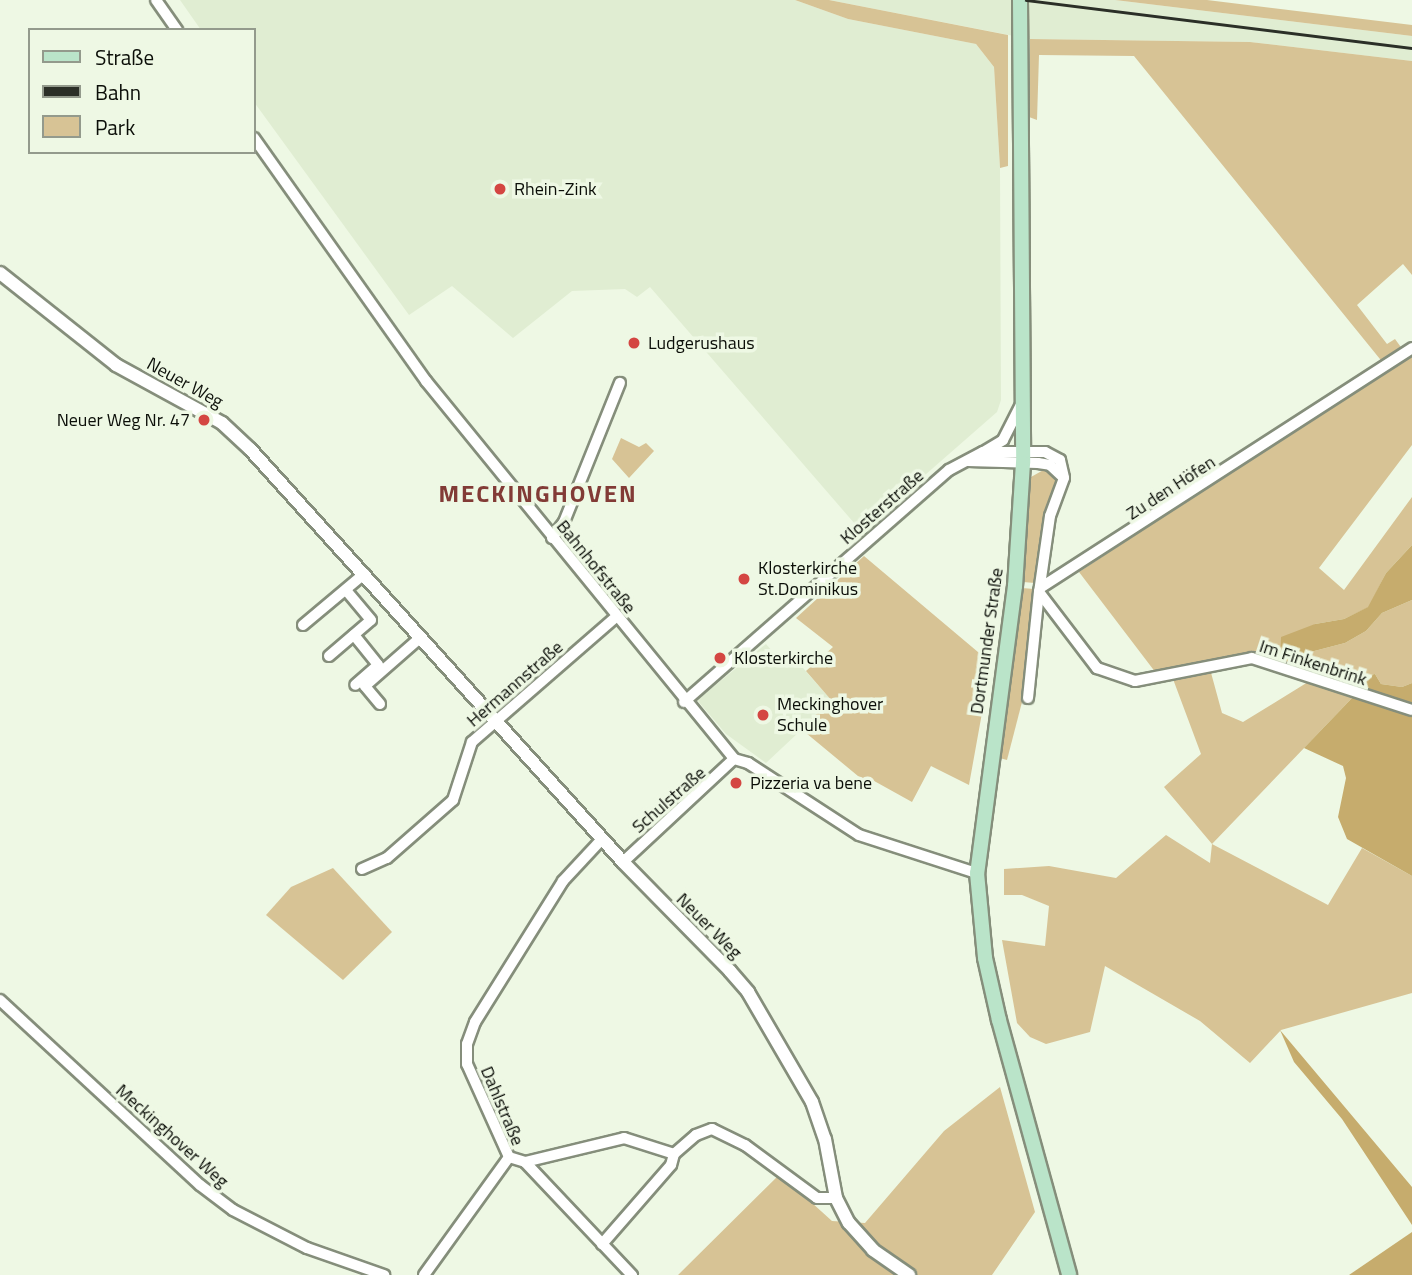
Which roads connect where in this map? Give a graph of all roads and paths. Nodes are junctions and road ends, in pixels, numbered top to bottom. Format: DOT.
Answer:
graph roads {
  1 [pos="156,0"];
  2 [pos="1020,0"];
  3 [pos="176,28"];
  4 [pos="256,141"];
  5 [pos="0,273"];
  6 [pos="1412,348"];
  7 [pos="620,383"];
  8 [pos="1020,406"];
  9 [pos="983,452"];
  10 [pos="1023,458"];
  11 [pos="967,461"];
  12 [pos="552,538"];
  13 [pos="364,575"];
  14 [pos="346,590"];
  15 [pos="1040,590"];
  16 [pos="616,617"];
  17 [pos="303,625"];
  18 [pos="354,635"];
  19 [pos="421,638"];
  20 [pos="329,656"];
  21 [pos="380,668"];
  22 [pos="355,685"];
  23 [pos="1028,698"];
  24 [pos="684,702"];
  25 [pos="380,704"];
  26 [pos="1412,710"];
  27 [pos="497,722"];
  28 [pos="734,759"];
  29 [pos="602,839"];
  30 [pos="623,862"];
  31 [pos="362,869"];
  32 [pos="977,873"];
  33 [pos="0,1000"];
  34 [pos="674,1154"];
  35 [pos="509,1157"];
  36 [pos="525,1162"];
  37 [pos="836,1198"];
  38 [pos="601,1244"];
  39 [pos="384,1275"];
  40 [pos="424,1275"];
  41 [pos="632,1275"];
  42 [pos="909,1275"];
  43 [pos="1069,1275"];
  1 -- 3 [label="street"];
  2 -- 8 [label="main road, Dortmunder Straße"];
  4 -- 12 [label="street, Bahnhofstraße"];
  5 -- 13 [label="street, Neuer Weg"];
  6 -- 15 [label="street, Zu den Höfen"];
  7 -- 12 [label="street"];
  8 -- 9 [label="street, Klosterstraße"];
  8 -- 10 [label="main road, Dortmunder Straße"];
  9 -- 10 [label="street"];
  9 -- 11 [label="street, Klosterstraße"];
  10 -- 11 [label="street"];
  10 -- 15 [label="street"];
  10 -- 32 [label="main road, Dortmunder Straße"];
  11 -- 24 [label="street, Klosterstraße"];
  12 -- 16 [label="street, Bahnhofstraße"];
  13 -- 14 [label="street"];
  13 -- 19 [label="street, Neuer Weg"];
  14 -- 17 [label="street"];
  14 -- 18 [label="street"];
  15 -- 23 [label="street"];
  15 -- 26 [label="street, Im Finkenbrink"];
  16 -- 24 [label="street, Bahnhofstraße"];
  16 -- 27 [label="street, Hermannstraße"];
  18 -- 20 [label="street"];
  18 -- 21 [label="street"];
  19 -- 21 [label="street"];
  19 -- 27 [label="street, Neuer Weg"];
  21 -- 22 [label="street"];
  21 -- 25 [label="street"];
  24 -- 28 [label="street, Bahnhofstraße"];
  27 -- 29 [label="street, Neuer Weg"];
  27 -- 31 [label="street, Hermannstraße"];
  28 -- 30 [label="street, Schulstraße"];
  28 -- 32 [label="street, Bahnhofstraße"];
  29 -- 30 [label="street, Neuer Weg"];
  29 -- 35 [label="street, Dahlstraße"];
  30 -- 37 [label="street, Neuer Weg"];
  32 -- 43 [label="main road, Dortmunder Straße"];
  33 -- 39 [label="street, Meckinghover Weg"];
  34 -- 36 [label="street"];
  34 -- 37 [label="street"];
  34 -- 38 [label="street"];
  35 -- 36 [label="street"];
  35 -- 40 [label="street, Dahlstraße"];
  36 -- 38 [label="street"];
  37 -- 42 [label="street, Neuer Weg"];
  38 -- 41 [label="street"];
}
